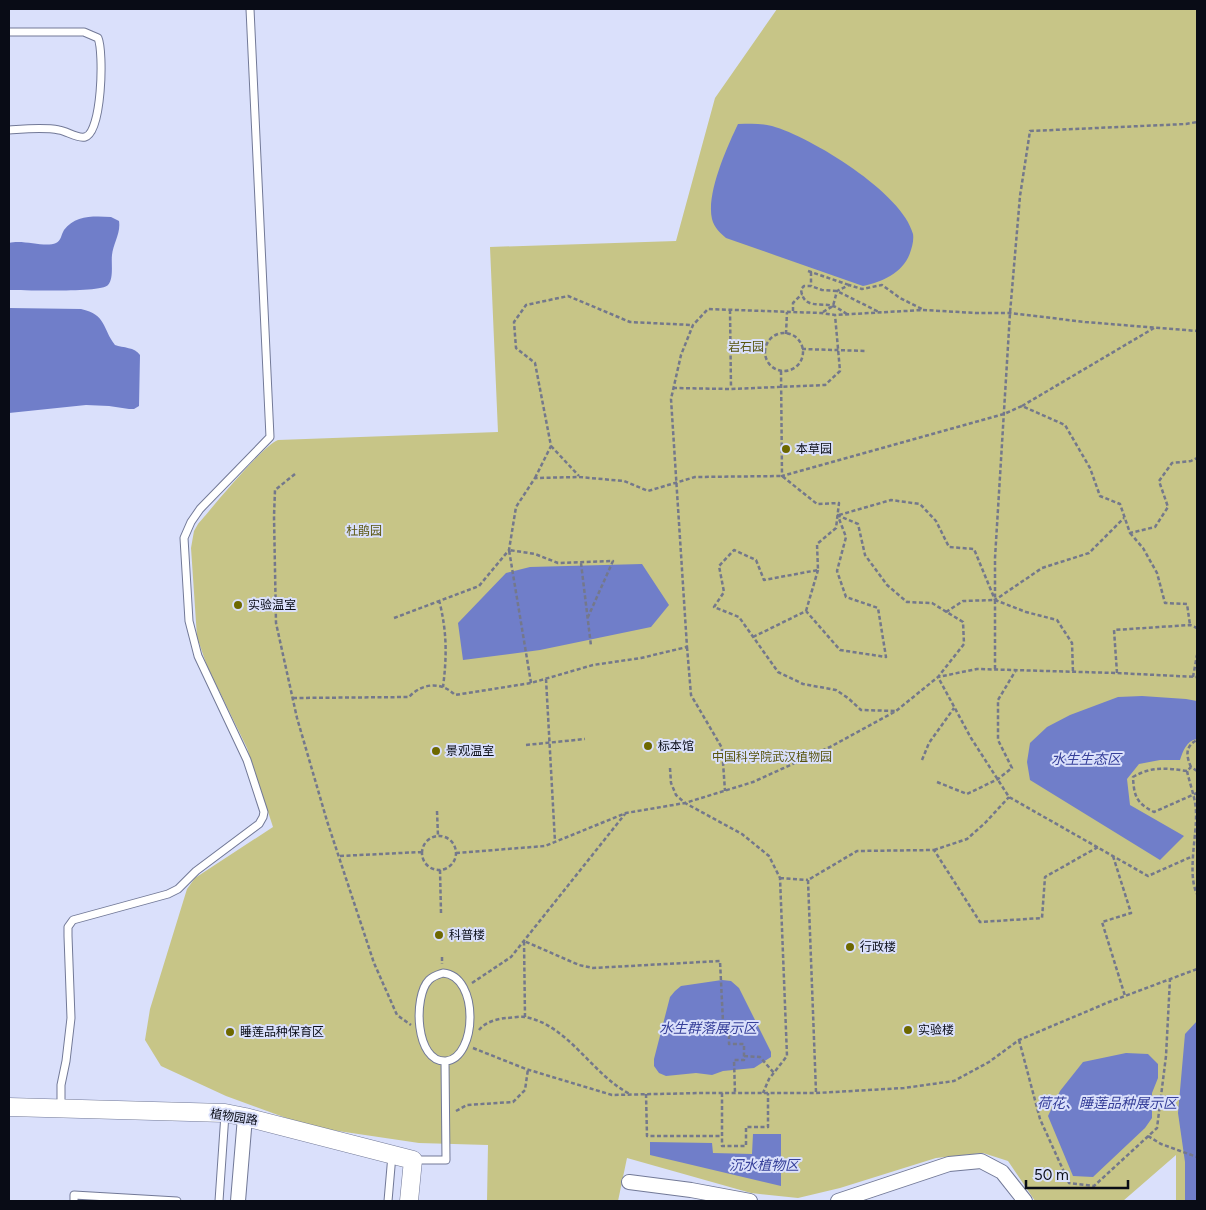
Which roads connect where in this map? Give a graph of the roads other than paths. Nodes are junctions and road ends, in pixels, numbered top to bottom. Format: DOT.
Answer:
graph roads {
  1 [pos="250,9"];
  2 [pos="9,32"];
  3 [pos="9,130"];
  4 [pos="445,1061"];
  5 [pos="9,1108"];
  6 [pos="61,1108"];
  7 [pos="225,1114"];
  8 [pos="245,1117"];
  9 [pos="392,1154"];
  10 [pos="413,1160"];
  11 [pos="629,1182"];
  12 [pos="691,1190"];
  13 [pos="74,1201"];
  14 [pos="177,1201"];
  15 [pos="219,1201"];
  16 [pos="238,1201"];
  17 [pos="388,1201"];
  18 [pos="410,1201"];
  19 [pos="678,1201"];
  20 [pos="750,1201"];
  21 [pos="838,1201"];
  22 [pos="1024,1201"];
  1 -- 6 [label="lane"];
  2 -- 3 [label="lane"];
  4 -- 4 [label="lane"];
  4 -- 10 [label="lane"];
  5 -- 6 [label="street, 植物园路"];
  6 -- 7 [label="street, 植物园路"];
  7 -- 8 [label="street, 植物园路"];
  7 -- 15 [label="lane"];
  8 -- 9 [label="street, 植物园路"];
  8 -- 16 [label="street"];
  9 -- 10 [label="street, 植物园路"];
  9 -- 17 [label="lane"];
  10 -- 18 [label="street"];
  11 -- 12 [label="street"];
  12 -- 19 [label="street"];
  12 -- 20 [label="street"];
  13 -- 14 [label="lane"];
  21 -- 22 [label="street"];
}
